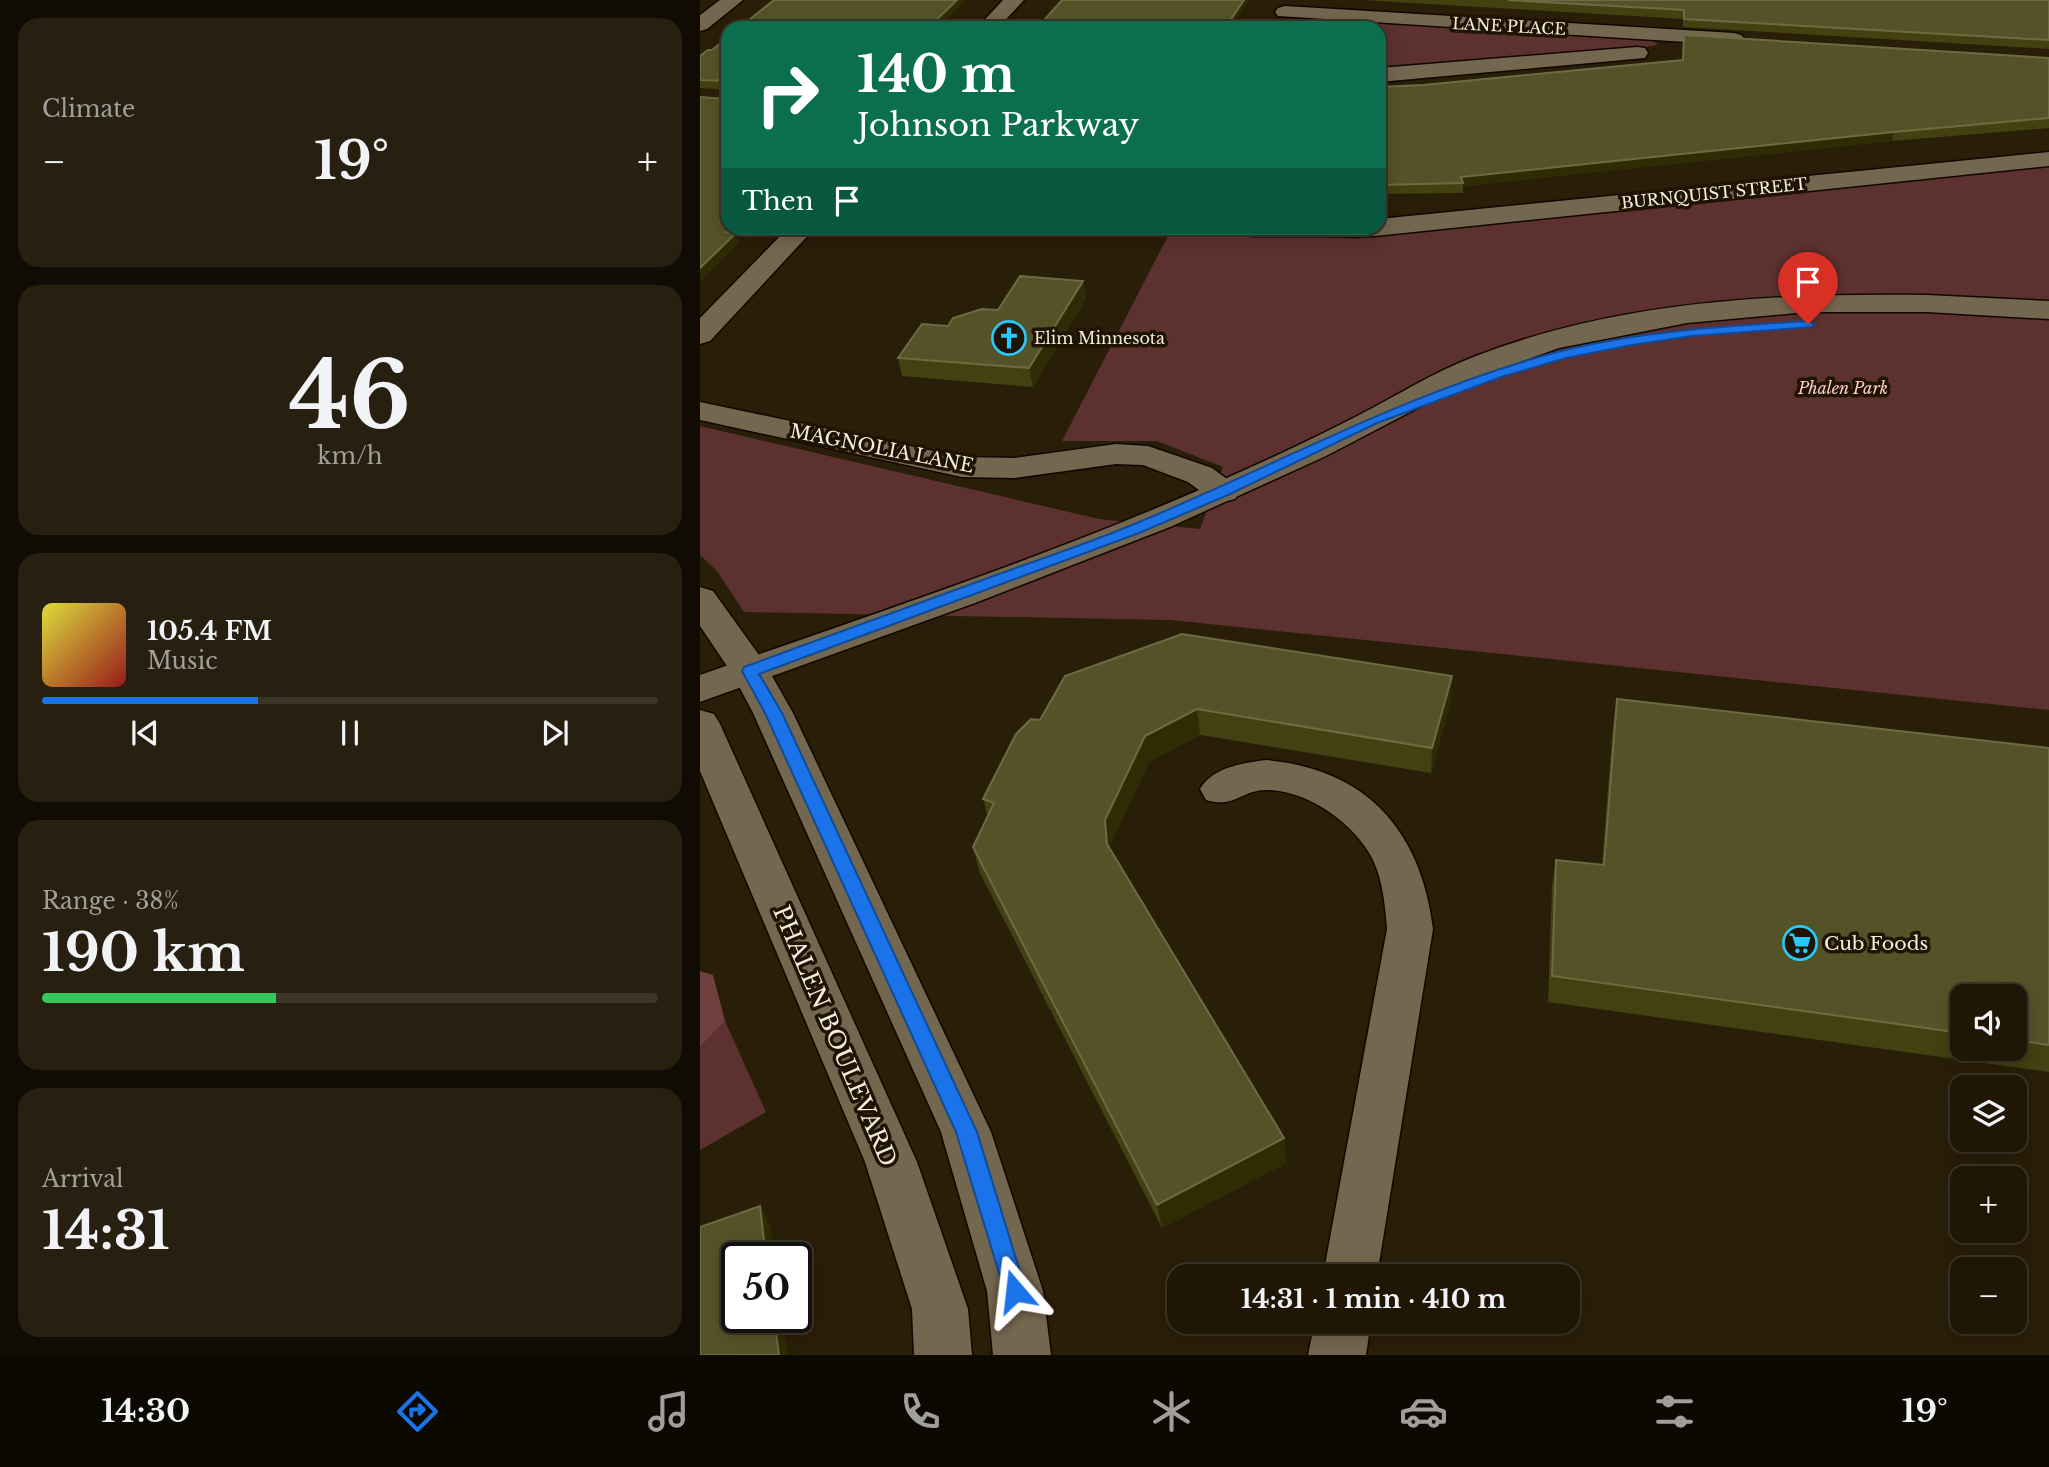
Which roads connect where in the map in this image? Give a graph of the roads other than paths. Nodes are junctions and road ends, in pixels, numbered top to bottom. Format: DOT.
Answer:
graph roads {
  1 [pos="733,0"];
  2 [pos="1014,0"];
  3 [pos="1285,13"];
  4 [pos="994,21"];
  5 [pos="700,25"];
  6 [pos="1732,39"];
  7 [pos="1760,40"];
  8 [pos="1386,74"];
  9 [pos="2049,159"];
  10 [pos="1386,226"];
  11 [pos="795,235"];
  12 [pos="2049,310"];
  13 [pos="2049,334"];
  14 [pos="700,335"];
  15 [pos="700,411"];
  16 [pos="1372,421"];
  17 [pos="1223,492"];
  18 [pos="700,599"];
  19 [pos="750,671"];
  20 [pos="700,690"];
  21 [pos="700,724"];
  22 [pos="1221,789"];
  23 [pos="1352,1264"];
  24 [pos="1341,1334"];
  25 [pos="943,1355"];
  26 [pos="1022,1355"];
  27 [pos="1337,1355"];
  1 -- 5 [label="street"];
  2 -- 4 [label="street"];
  3 -- 6 [label="street, LANE PLACE"];
  6 -- 7 [label="street, LANE PLACE"];
  6 -- 8 [label="street, LANE PLACE"];
  9 -- 10 [label="street, BURNQUIST STREET"];
  11 -- 14 [label="street"];
  12 -- 16 [label="street"];
  13 -- 16 [label="street"];
  15 -- 17 [label="street, MAGNOLIA LANE"];
  16 -- 17 [label="street"];
  17 -- 19 [label="street"];
  18 -- 19 [label="street"];
  19 -- 20 [label="street"];
  19 -- 26 [label="street"];
  21 -- 25 [label="street, PHALEN BOULEVARD"];
  22 -- 23 [label="street"];
  24 -- 27 [label="street"];
}
